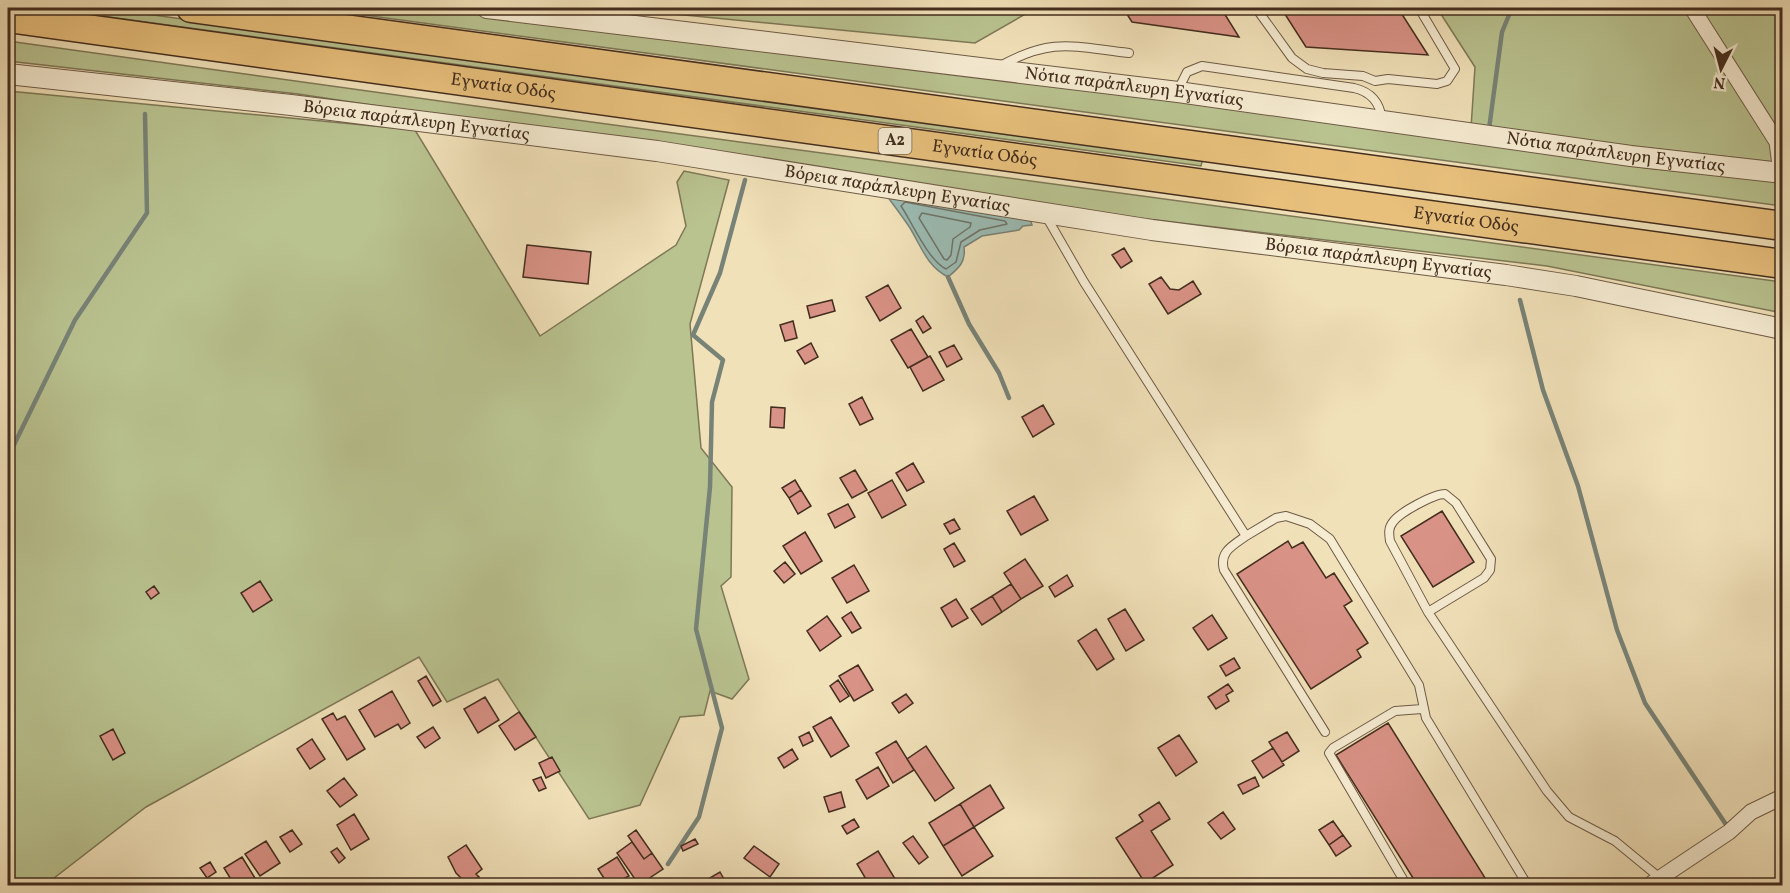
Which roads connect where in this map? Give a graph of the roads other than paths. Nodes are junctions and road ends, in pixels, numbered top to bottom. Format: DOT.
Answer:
graph roads {
  1 [pos="191,8"];
  2 [pos="487,8"];
  3 [pos="1256,8"];
  4 [pos="1419,8"];
  5 [pos="1692,8"];
  6 [pos="8,18"];
  7 [pos="1129,53"];
  8 [pos="995,69"];
  9 [pos="8,74"];
  10 [pos="1375,81"];
  11 [pos="1178,92"];
  12 [pos="1366,92"];
  13 [pos="1382,121"];
  14 [pos="1782,173"];
  15 [pos="1046,215"];
  16 [pos="1782,226"];
  17 [pos="1782,264"];
  18 [pos="1782,328"];
  19 [pos="1245,537"];
  20 [pos="1428,612"];
  21 [pos="1422,708"];
  22 [pos="1325,732"];
  23 [pos="1782,797"];
  24 [pos="1654,882"];
  25 [pos="1407,885"];
  26 [pos="1528,885"];
  1 -- 16 [label="highway, Εγνατία Οδός / Α2"];
  2 -- 8 [label="street, Νότια παράπλευρη Εγνατίας"];
  3 -- 10 [label="lane"];
  4 -- 10 [label="lane"];
  5 -- 14 [label="street"];
  6 -- 17 [label="highway, Εγνατία Οδός / Α2"];
  7 -- 8 [label="lane"];
  8 -- 11 [label="street, Νότια παράπλευρη Εγνατίας"];
  9 -- 15 [label="street, Βόρεια παράπλευρη Εγνατίας"];
  10 -- 12 [label="lane"];
  11 -- 12 [label="lane"];
  11 -- 13 [label="street, Νότια παράπλευρη Εγνατίας"];
  12 -- 13 [label="lane"];
  13 -- 14 [label="street, Νότια παράπλευρη Εγνατίας"];
  15 -- 18 [label="street, Βόρεια παράπλευρη Εγνατίας"];
  15 -- 19 [label="lane"];
  19 -- 21 [label="lane"];
  19 -- 22 [label="lane"];
  20 -- 20 [label="lane"];
  20 -- 24 [label="lane"];
  21 -- 25 [label="lane"];
  21 -- 26 [label="lane"];
  23 -- 24 [label="street"];
}
